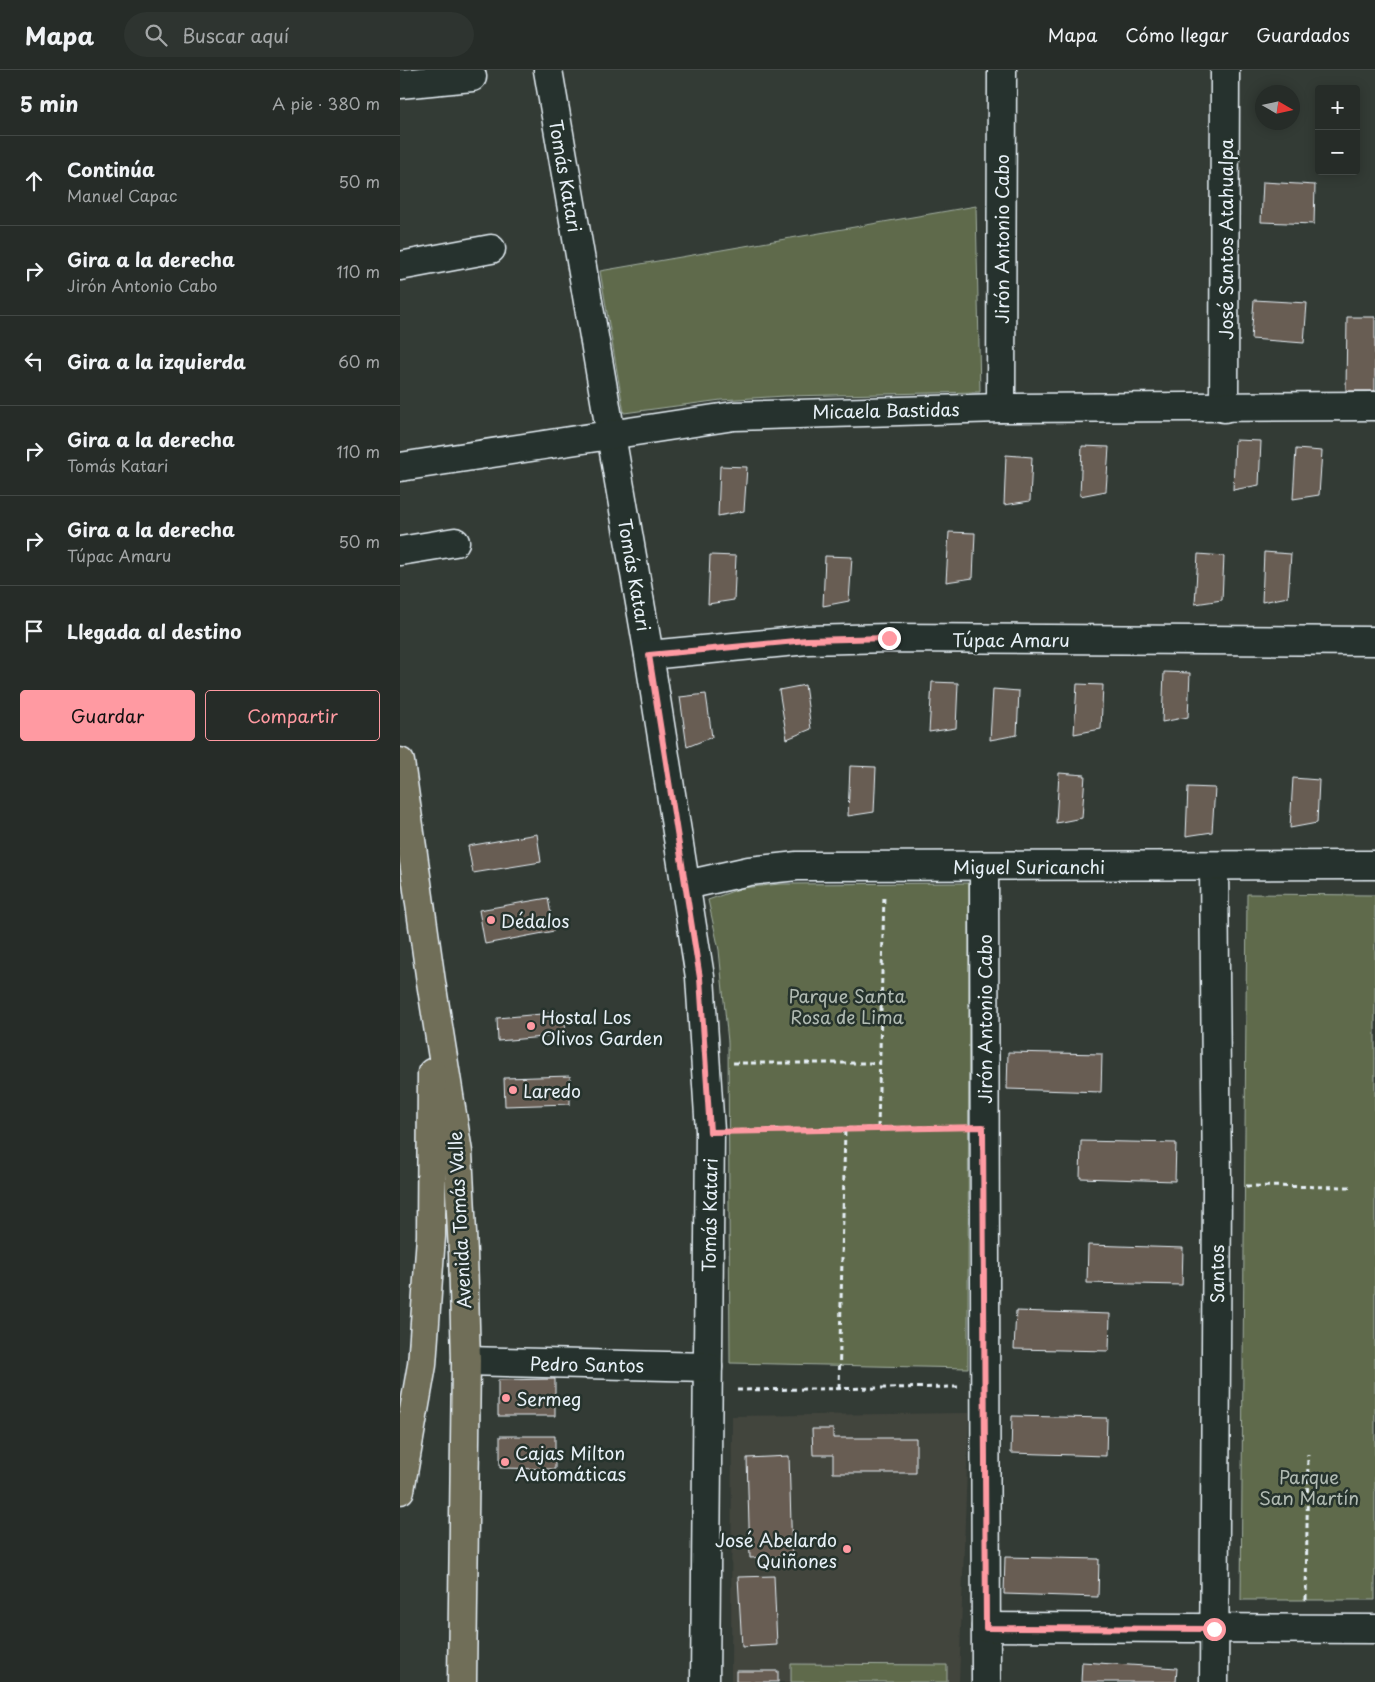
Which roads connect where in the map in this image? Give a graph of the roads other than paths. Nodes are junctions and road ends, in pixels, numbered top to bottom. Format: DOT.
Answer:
graph roads {
  1 [pos="548,70"];
  2 [pos="1002,70"];
  3 [pos="1225,70"];
  4 [pos="472,77"];
  5 [pos="400,84"];
  6 [pos="491,249"];
  7 [pos="400,266"];
  8 [pos="1375,406"];
  9 [pos="1001,408"];
  10 [pos="1224,408"];
  11 [pos="611,434"];
  12 [pos="400,467"];
  13 [pos="455,542"];
  14 [pos="400,550"];
  15 [pos="1375,642"];
  16 [pos="649,655"];
  17 [pos="400,762"];
  18 [pos="1375,865"];
  19 [pos="984,866"];
  20 [pos="1214,866"];
  21 [pos="686,885"];
  22 [pos="432,993"];
  23 [pos="466,1361"];
  24 [pos="708,1378"];
  25 [pos="400,1490"];
  26 [pos="986,1628"];
  27 [pos="1214,1629"];
  28 [pos="1375,1629"];
  29 [pos="462,1682"];
  30 [pos="705,1682"];
  31 [pos="986,1682"];
  32 [pos="1214,1682"];
  1 -- 11 [label="street, Tomás Katari"];
  2 -- 9 [label="street, Jirón Antonio Cabo"];
  3 -- 10 [label="street, José Santos Atahualpa"];
  4 -- 5 [label="street"];
  6 -- 7 [label="street"];
  8 -- 10 [label="street, Micaela Bastidas"];
  9 -- 10 [label="street, Micaela Bastidas"];
  9 -- 11 [label="street, Micaela Bastidas"];
  11 -- 12 [label="street, Micaela Bastidas"];
  11 -- 16 [label="street, Tomás Katari"];
  13 -- 14 [label="street"];
  15 -- 16 [label="street, Túpac Amaru"];
  16 -- 21 [label="street, Tomás Katari"];
  17 -- 22 [label="main road, Avenida Tomás Valle"];
  18 -- 20 [label="street, Miguel Suricanchi"];
  19 -- 20 [label="street, Miguel Suricanchi"];
  19 -- 21 [label="street, Miguel Suricanchi"];
  19 -- 26 [label="street, Jirón Antonio Cabo"];
  20 -- 27 [label="street, Santos"];
  21 -- 24 [label="street, Tomás Katari"];
  22 -- 23 [label="main road, Avenida Tomás Valle"];
  22 -- 25 [label="main road"];
  23 -- 24 [label="street, Pedro Santos"];
  23 -- 29 [label="main road, Avenida Tomás Valle"];
  24 -- 30 [label="street, Tomás Katari"];
  26 -- 27 [label="street"];
  26 -- 31 [label="street, Jirón Antonio Cabo"];
  27 -- 28 [label="street"];
  27 -- 32 [label="street, Santos"];
}
